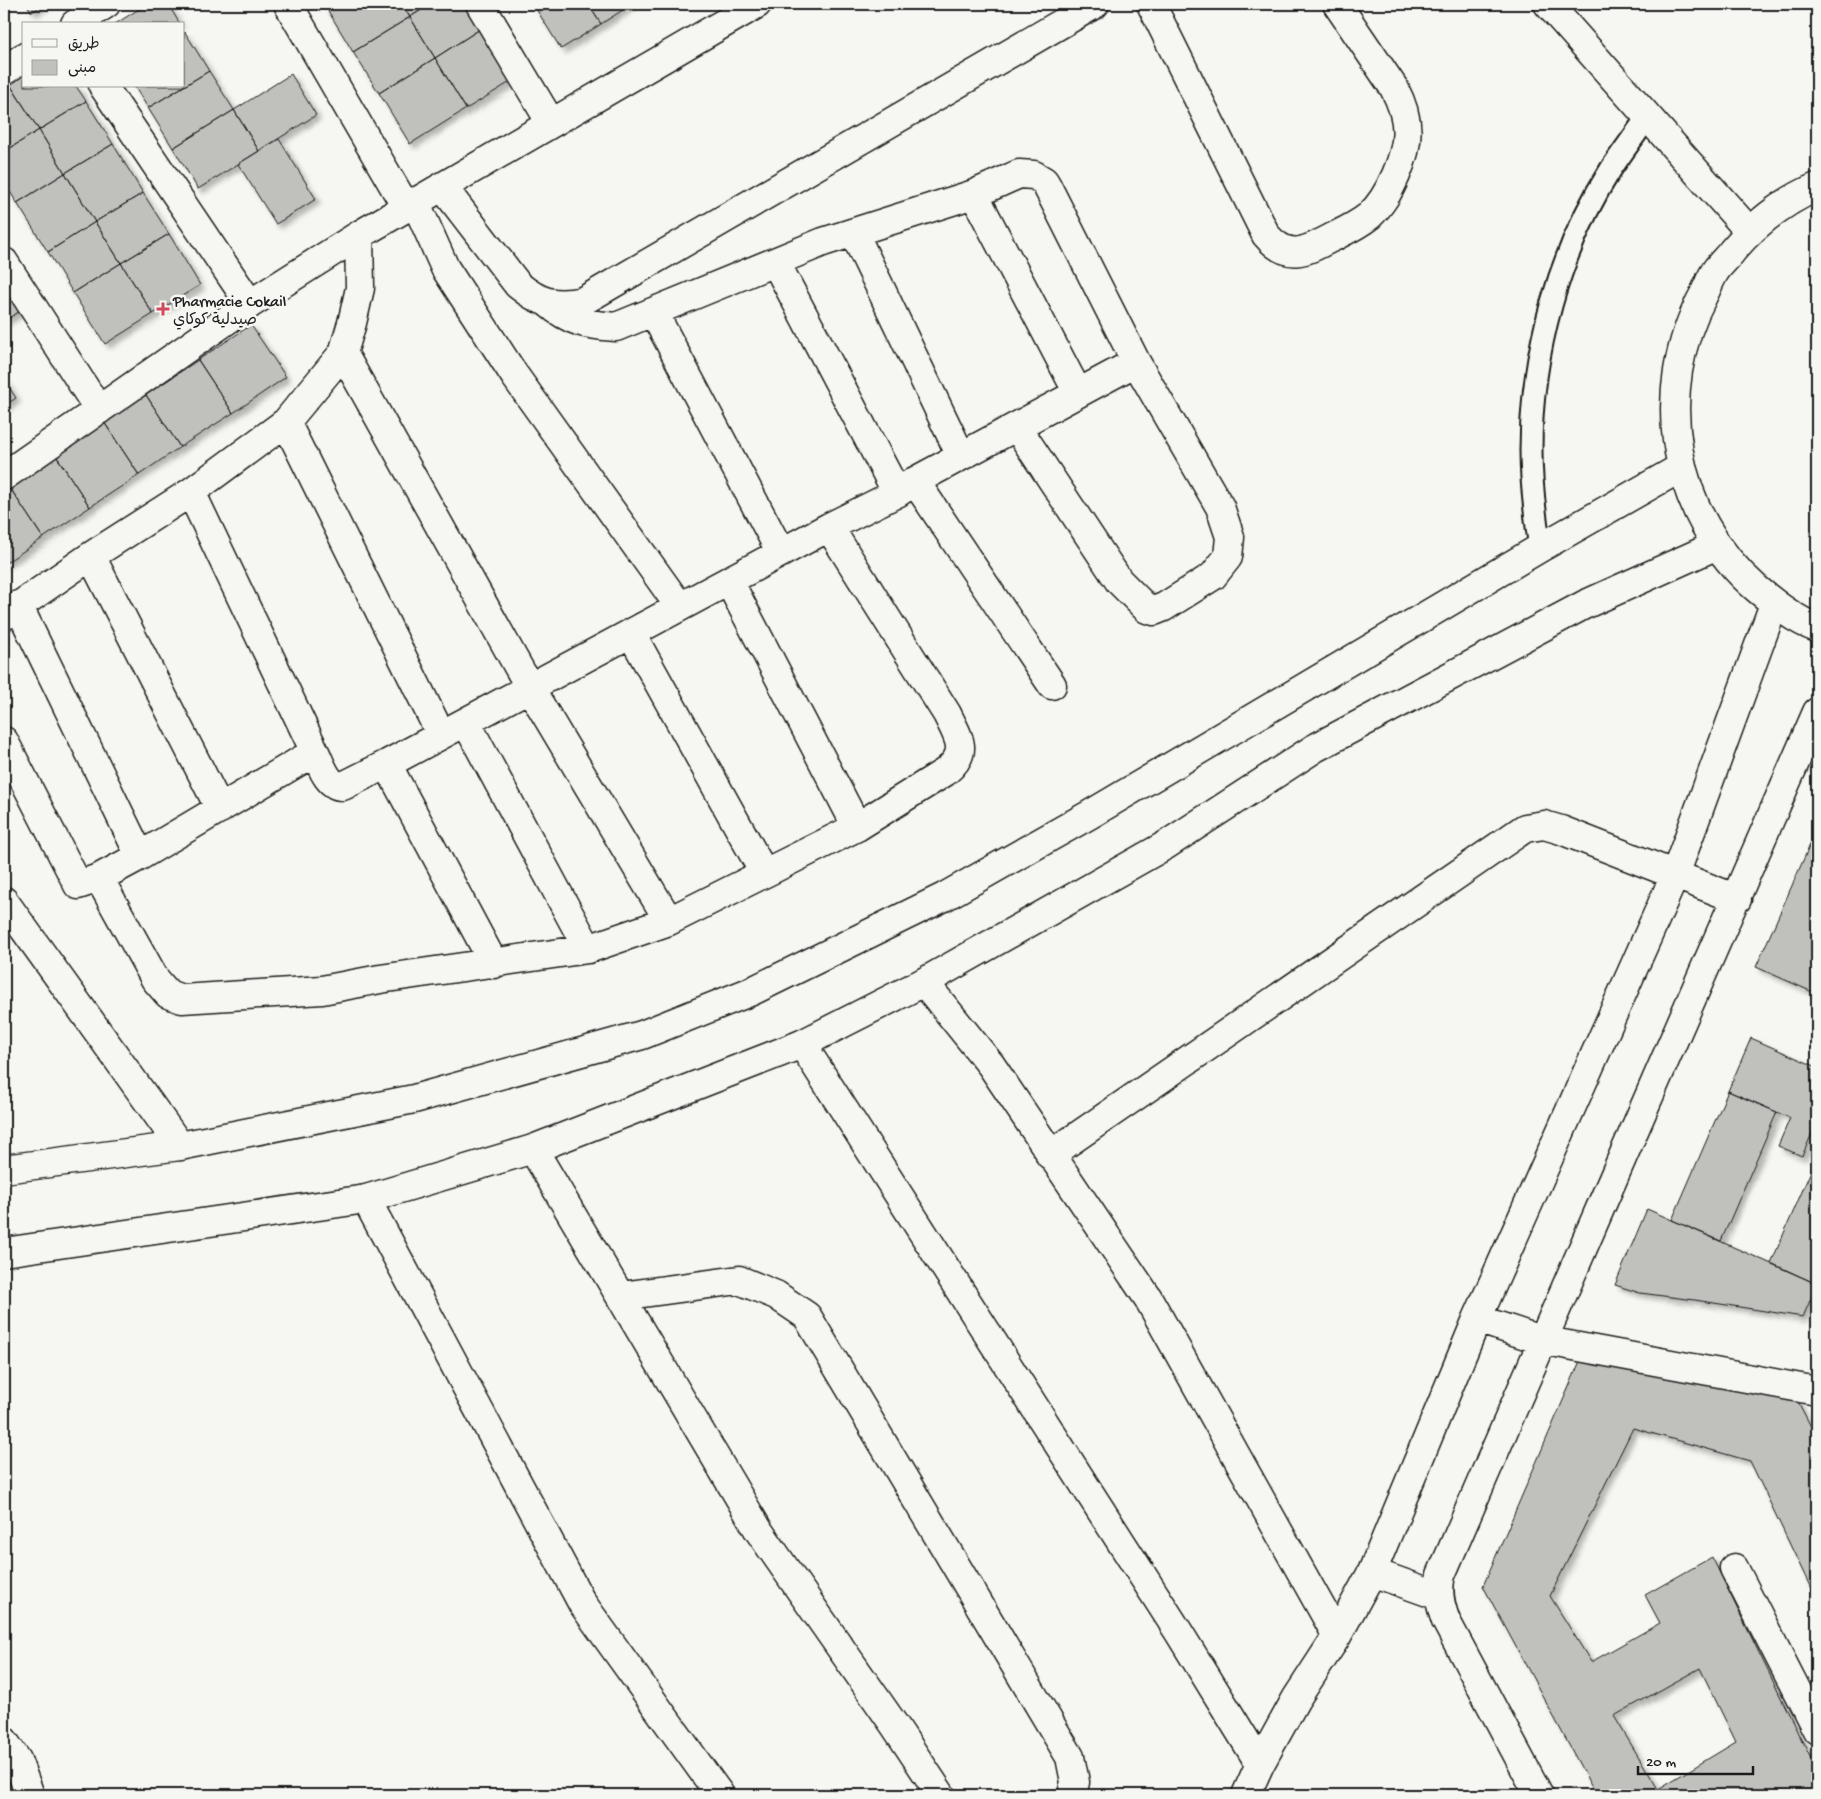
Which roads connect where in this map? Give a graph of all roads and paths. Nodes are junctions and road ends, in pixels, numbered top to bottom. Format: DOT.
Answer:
graph roads {
  1 [pos="106,4"];
  2 [pos="288,4"];
  3 [pos="480,4"];
  4 [pos="1095,4"];
  5 [pos="1151,4"];
  6 [pos="1337,4"];
  7 [pos="1548,4"];
  8 [pos="740,8"];
  9 [pos="78,22"];
  10 [pos="22,58"];
  11 [pos="4,71"];
  12 [pos="104,88"];
  13 [pos="1648,116"];
  14 [pos="551,123"];
  15 [pos="442,186"];
  16 [pos="1817,187"];
  17 [pos="974,194"];
  18 [pos="411,204"];
  19 [pos="1750,231"];
  20 [pos="854,234"];
  21 [pos="359,235"];
  22 [pos="4,262"];
  23 [pos="776,263"];
  24 [pos="548,303"];
  25 [pos="250,304"];
  26 [pos="654,313"];
  27 [pos="343,353"];
  28 [pos="1136,362"];
  29 [pos="1078,394"];
  30 [pos="99,410"];
  31 [pos="286,422"];
  32 [pos="1017,426"];
  33 [pos="961,456"];
  34 [pos="1682,467"];
  35 [pos="4,476"];
  36 [pos="906,487"];
  37 [pos="192,492"];
  38 [pos="829,527"];
  39 [pos="1717,545"];
  40 [pos="1540,548"];
  41 [pos="781,553"];
  42 [pos="91,556"];
  43 [pos="728,581"];
  44 [pos="1774,604"];
  45 [pos="680,607"];
  46 [pos="11,610"];
  47 [pos="1817,628"];
  48 [pos="631,634"];
  49 [pos="1052,685"];
  50 [pos="530,688"];
  51 [pos="1817,712"];
  52 [pos="466,722"];
  53 [pos="441,736"];
  54 [pos="4,741"];
  55 [pos="315,752"];
  56 [pos="387,764"];
  57 [pos="220,809"];
  58 [pos="857,826"];
  59 [pos="140,856"];
  60 [pos="764,873"];
  61 [pos="1675,875"];
  62 [pos="99,878"];
  63 [pos="1737,899"];
  64 [pos="4,901"];
  65 [pos="669,921"];
  66 [pos="588,949"];
  67 [pos="494,964"];
  68 [pos="924,982"];
  69 [pos="802,1044"];
  70 [pos="180,1146"];
  71 [pos="533,1149"];
  72 [pos="1050,1155"];
  73 [pos="4,1169"];
  74 [pos="366,1199"];
  75 [pos="4,1252"];
  76 [pos="621,1296"];
  77 [pos="1477,1319"];
  78 [pos="1541,1340"];
  79 [pos="1817,1391"];
  80 [pos="1734,1568"];
  81 [pos="1372,1572"];
  82 [pos="1438,1596"];
  83 [pos="1337,1636"];
  84 [pos="1817,1730"];
  85 [pos="4,1740"];
  86 [pos="1260,1764"];
  87 [pos="30,1795"];
  88 [pos="720,1795"];
  89 [pos="941,1795"];
  90 [pos="1072,1795"];
  91 [pos="1246,1795"];
  92 [pos="1539,1795"];
  1 -- 9 [label="street"];
  2 -- 18 [label="street"];
  3 -- 14 [label="street"];
  4 -- 24 [label="street"];
  5 -- 6 [label="street"];
  7 -- 13 [label="street"];
  8 -- 14 [label="street"];
  10 -- 11 [label="street"];
  12 -- 25 [label="street"];
  13 -- 19 [label="street"];
  13 -- 40 [label="lane"];
  14 -- 15 [label="street"];
  15 -- 18 [label="street"];
  15 -- 24 [label="street"];
  16 -- 19 [label="street"];
  17 -- 20 [label="street"];
  17 -- 28 [label="street"];
  17 -- 29 [label="street"];
  18 -- 21 [label="street"];
  18 -- 45 [label="street"];
  19 -- 34 [label="street"];
  20 -- 23 [label="street"];
  20 -- 33 [label="street"];
  21 -- 25 [label="street"];
  21 -- 27 [label="street"];
  22 -- 30 [label="street"];
  23 -- 26 [label="street"];
  23 -- 36 [label="street"];
  24 -- 26 [label="street"];
  25 -- 30 [label="street"];
  26 -- 41 [label="street"];
  27 -- 31 [label="street"];
  27 -- 50 [label="street"];
  28 -- 29 [label="street"];
  28 -- 32 [label="street"];
  29 -- 32 [label="street"];
  30 -- 35 [label="street"];
  31 -- 37 [label="street"];
  31 -- 53 [label="street"];
  32 -- 33 [label="street"];
  33 -- 36 [label="street"];
  34 -- 39 [label="street"];
  34 -- 40 [label="street"];
  36 -- 38 [label="street"];
  36 -- 49 [label="street"];
  37 -- 42 [label="street"];
  37 -- 55 [label="street"];
  38 -- 41 [label="street"];
  38 -- 58 [label="street"];
  39 -- 44 [label="street"];
  39 -- 68 [label="street"];
  40 -- 70 [label="street"];
  41 -- 43 [label="street"];
  42 -- 46 [label="street"];
  42 -- 57 [label="street"];
  43 -- 45 [label="street"];
  43 -- 58 [label="street"];
  44 -- 47 [label="street"];
  44 -- 61 [label="street"];
  45 -- 48 [label="street"];
  46 -- 59 [label="street"];
  48 -- 50 [label="street"];
  48 -- 60 [label="street"];
  50 -- 52 [label="street"];
  50 -- 65 [label="street"];
  51 -- 63 [label="street"];
  52 -- 53 [label="street"];
  52 -- 66 [label="street"];
  53 -- 56 [label="street"];
  54 -- 62 [label="street"];
  55 -- 56 [label="street"];
  55 -- 57 [label="street"];
  56 -- 67 [label="street"];
  57 -- 59 [label="street"];
  58 -- 60 [label="street"];
  59 -- 62 [label="street"];
  60 -- 65 [label="street"];
  61 -- 63 [label="street"];
  61 -- 72 [label="street"];
  61 -- 77 [label="street"];
  62 -- 67 [label="street"];
  63 -- 78 [label="street"];
  64 -- 70 [label="street"];
  65 -- 66 [label="street"];
  66 -- 67 [label="street"];
  68 -- 69 [label="street"];
  68 -- 72 [label="street"];
  69 -- 71 [label="street"];
  69 -- 86 [label="street"];
  70 -- 73 [label="street"];
  71 -- 74 [label="street"];
  71 -- 76 [label="street"];
  72 -- 83 [label="street"];
  74 -- 75 [label="street"];
  74 -- 88 [label="street"];
  76 -- 89 [label="street"];
  76 -- 90 [label="street"];
  77 -- 78 [label="street"];
  77 -- 81 [label="street"];
  78 -- 79 [label="street"];
  78 -- 82 [label="street"];
  80 -- 84 [label="street"];
  81 -- 82 [label="street"];
  81 -- 83 [label="street"];
  82 -- 92 [label="street"];
  83 -- 86 [label="street"];
  85 -- 87 [label="street"];
  86 -- 91 [label="street"];
}
